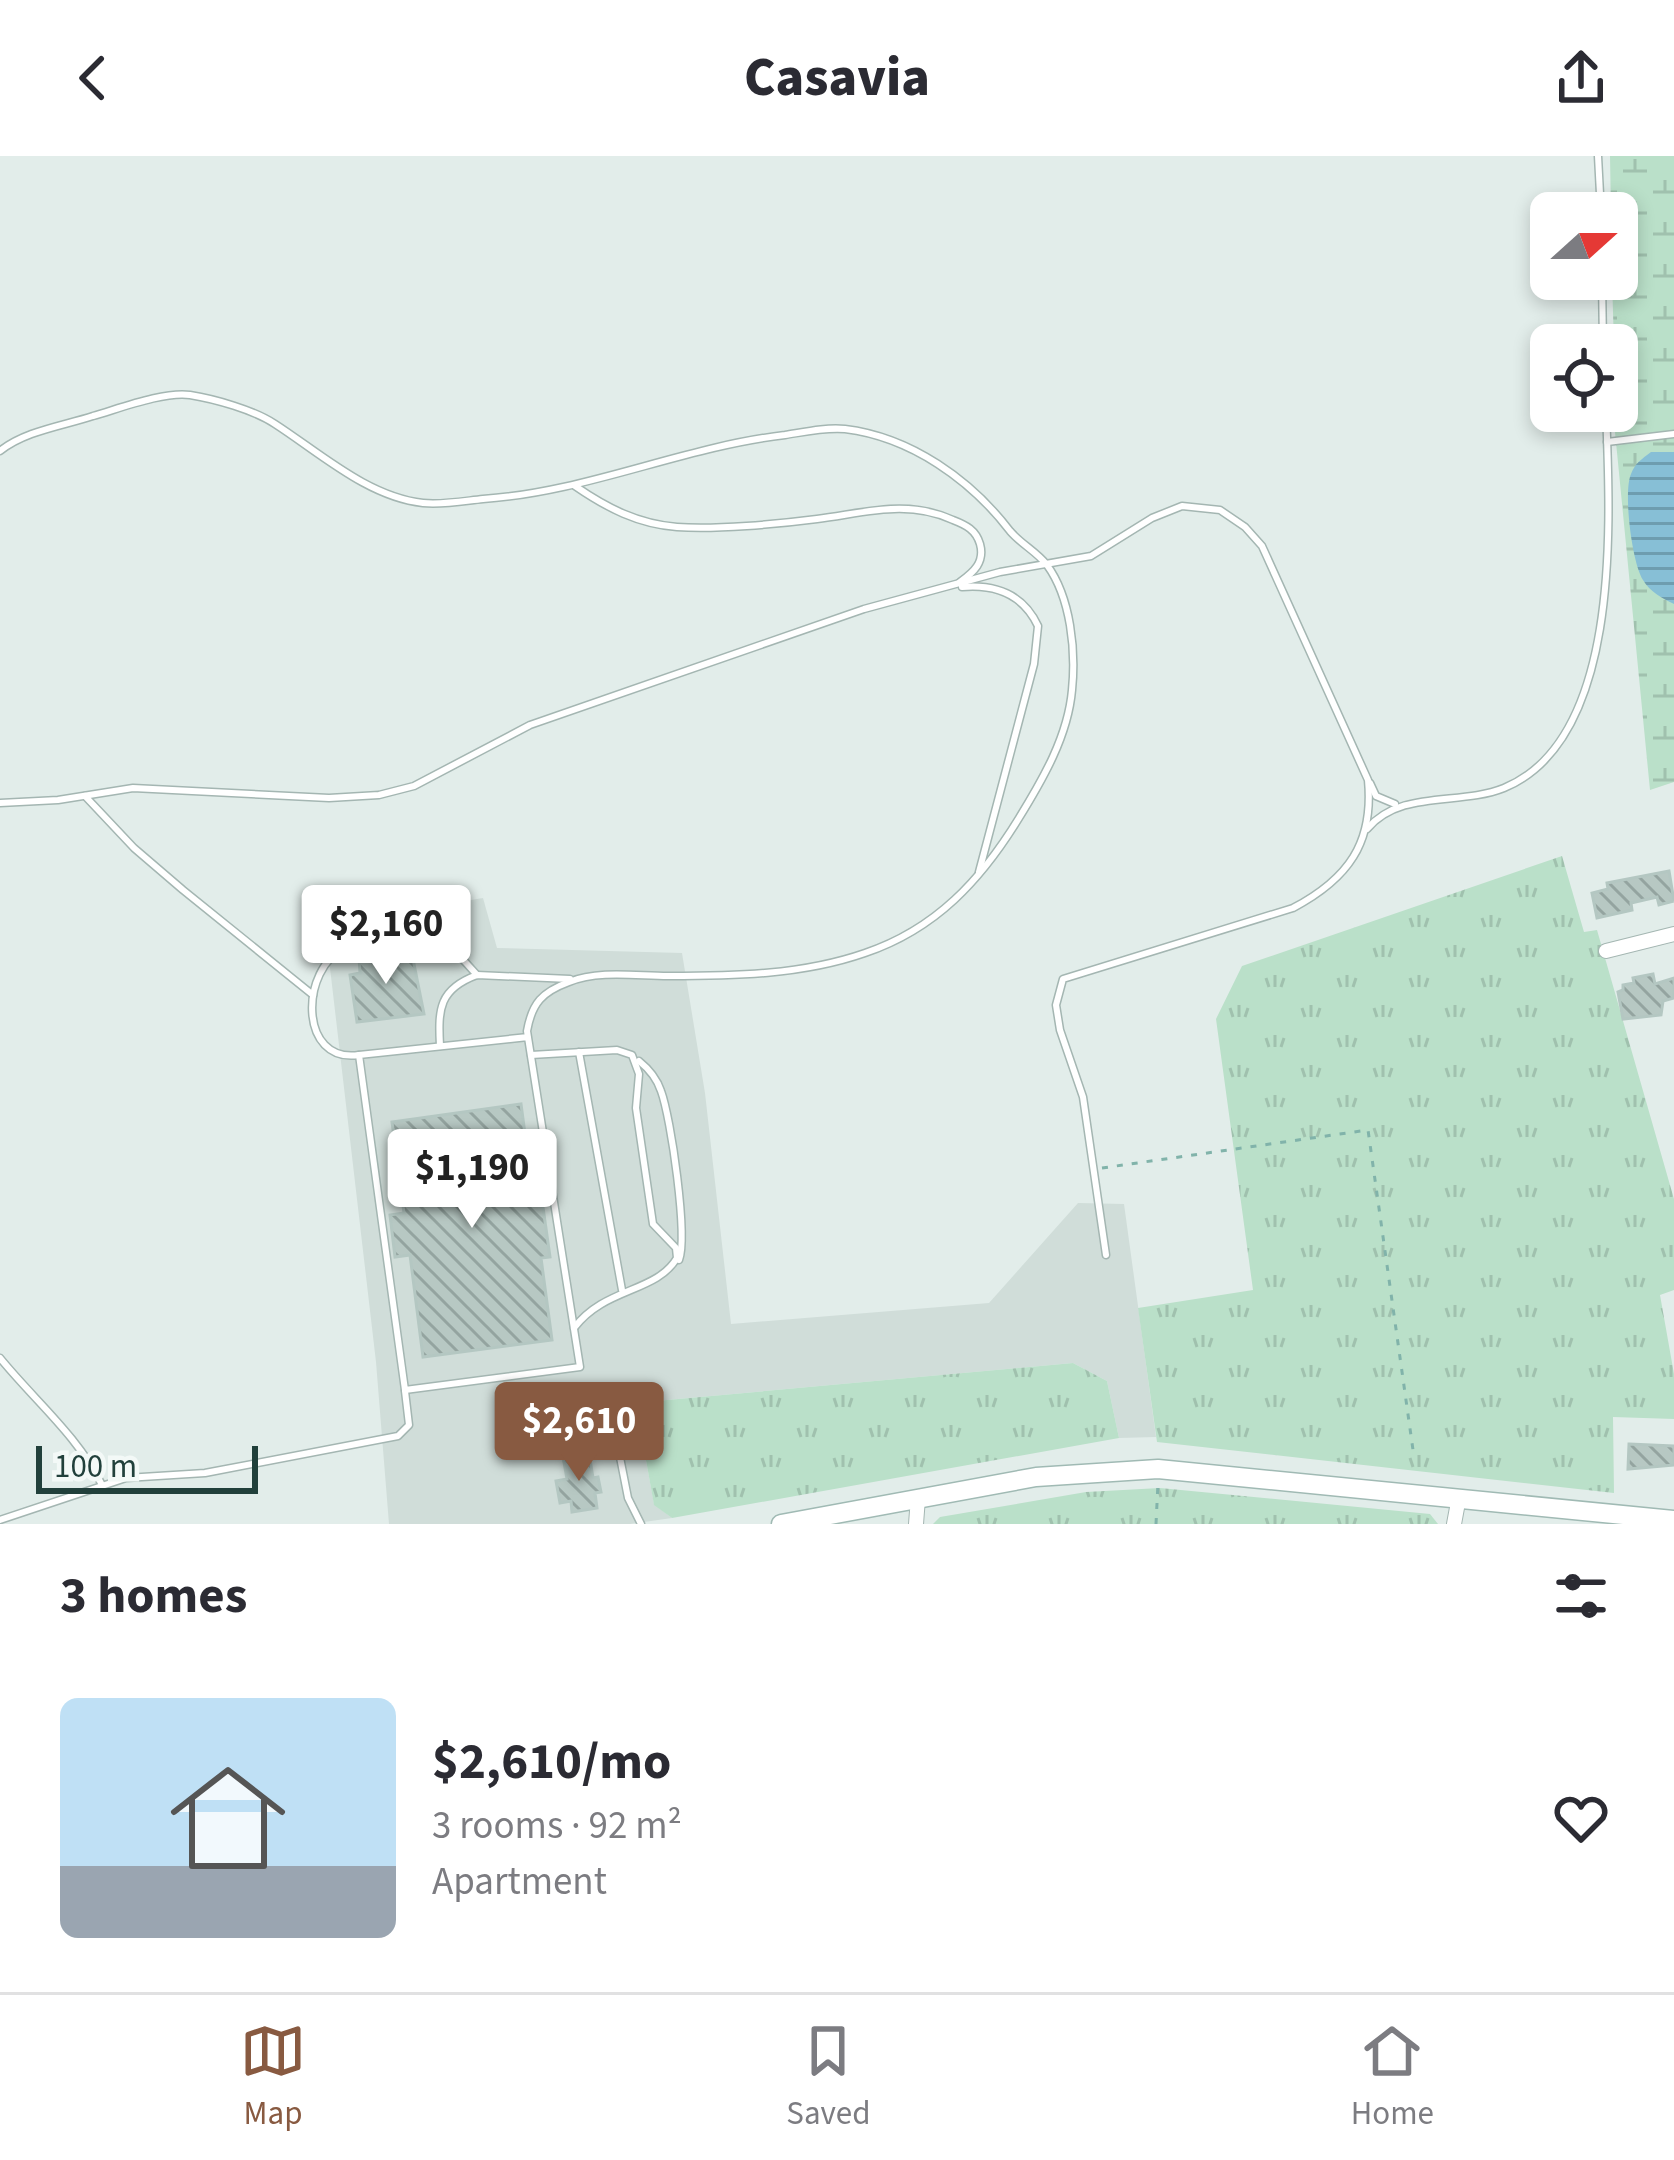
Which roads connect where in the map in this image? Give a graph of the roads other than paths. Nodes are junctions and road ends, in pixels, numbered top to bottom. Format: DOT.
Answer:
graph roads {
  1 [pos="1598,156"];
  2 [pos="1599,192"];
  3 [pos="1607,432"];
  4 [pos="1674,434"];
  5 [pos="1607,442"];
  6 [pos="0,451"];
  7 [pos="575,486"];
  8 [pos="1046,563"];
  9 [pos="952,587"];
  10 [pos="1368,780"];
  11 [pos="85,796"];
  12 [pos="0,803"];
  13 [pos="1404,805"];
  14 [pos="1366,830"];
  15 [pos="974,882"];
  16 [pos="1674,934"];
  17 [pos="1606,951"];
  18 [pos="477,976"];
  19 [pos="574,979"];
  20 [pos="313,995"];
  21 [pos="528,1037"];
  22 [pos="440,1047"];
  23 [pos="579,1052"];
  24 [pos="359,1055"];
  25 [pos="531,1055"];
  26 [pos="632,1055"];
  27 [pos="1106,1255"];
  28 [pos="670,1269"];
  29 [pos="622,1291"];
  30 [pos="574,1329"];
  31 [pos="0,1358"];
  32 [pos="405,1390"];
  33 [pos="607,1391"];
  34 [pos="102,1485"];
  35 [pos="1459,1497"];
  36 [pos="918,1498"];
  37 [pos="1604,1518"];
  38 [pos="0,1520"];
  39 [pos="1674,1520"];
  40 [pos="641,1524"];
  41 [pos="781,1524"];
  42 [pos="916,1524"];
  43 [pos="1454,1524"];
  1 -- 2 [label="lane"];
  3 -- 5 [label="lane"];
  4 -- 5 [label="lane"];
  5 -- 13 [label="lane"];
  6 -- 7 [label="lane"];
  7 -- 8 [label="lane"];
  7 -- 9 [label="lane"];
  8 -- 9 [label="lane"];
  8 -- 10 [label="lane"];
  8 -- 15 [label="lane"];
  9 -- 11 [label="lane"];
  9 -- 15 [label="lane"];
  10 -- 13 [label="lane"];
  10 -- 14 [label="lane"];
  11 -- 12 [label="lane"];
  11 -- 20 [label="lane"];
  13 -- 14 [label="lane"];
  14 -- 27 [label="lane"];
  15 -- 19 [label="lane"];
  16 -- 17 [label="street"];
  18 -- 19 [label="lane"];
  18 -- 20 [label="lane"];
  18 -- 22 [label="lane"];
  19 -- 21 [label="lane"];
  20 -- 24 [label="lane"];
  21 -- 22 [label="lane"];
  21 -- 25 [label="lane"];
  22 -- 24 [label="lane"];
  23 -- 25 [label="lane"];
  23 -- 26 [label="lane"];
  23 -- 29 [label="lane"];
  24 -- 32 [label="lane"];
  25 -- 30 [label="lane"];
  26 -- 28 [label="lane"];
  26 -- 28 [label="lane"];
  28 -- 29 [label="lane"];
  29 -- 30 [label="lane"];
  30 -- 32 [label="lane"];
  31 -- 34 [label="lane"];
  32 -- 34 [label="lane"];
  33 -- 40 [label="lane"];
  34 -- 38 [label="lane"];
  35 -- 36 [label="main road"];
  35 -- 37 [label="main road"];
  35 -- 43 [label="street"];
  36 -- 41 [label="main road"];
  36 -- 42 [label="street"];
  37 -- 39 [label="main road"];
}
